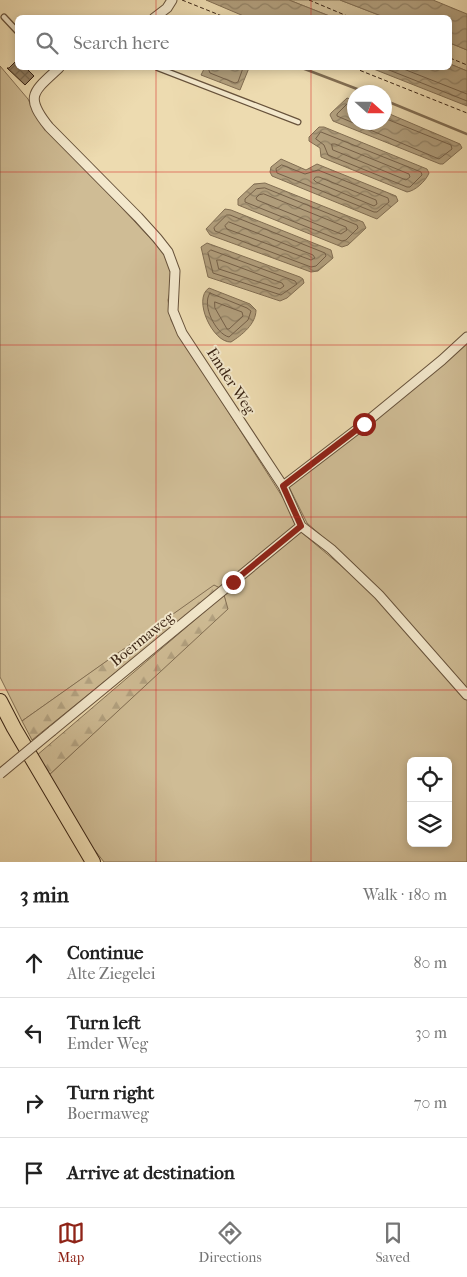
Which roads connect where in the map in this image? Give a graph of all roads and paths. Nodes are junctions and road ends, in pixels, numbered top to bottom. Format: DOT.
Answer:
graph roads {
  1 [pos="172,0"];
  2 [pos="182,0"];
  3 [pos="309,0"];
  4 [pos="158,15"];
  5 [pos="220,15"];
  6 [pos="345,15"];
  7 [pos="4,17"];
  8 [pos="15,29"];
  9 [pos="452,59"];
  10 [pos="467,65"];
  11 [pos="53,70"];
  12 [pos="163,70"];
  13 [pos="359,70"];
  14 [pos="467,113"];
  15 [pos="298,122"];
  16 [pos="467,337"];
  17 [pos="283,486"];
  18 [pos="301,526"];
  19 [pos="467,695"];
  20 [pos="0,701"];
  21 [pos="0,774"];
  22 [pos="93,862"];
  1 -- 4 [label="street"];
  2 -- 5 [label="path"];
  3 -- 6 [label="path"];
  7 -- 8 [label="lane"];
  9 -- 10 [label="path"];
  11 -- 17 [label="street, Emder Weg"];
  12 -- 15 [label="lane"];
  13 -- 14 [label="path"];
  16 -- 17 [label="street"];
  17 -- 18 [label="street, Emder Weg"];
  18 -- 19 [label="street, Emder Weg"];
  18 -- 21 [label="street, Boermaweg, bridge"];
  20 -- 22 [label="main road"];
}
